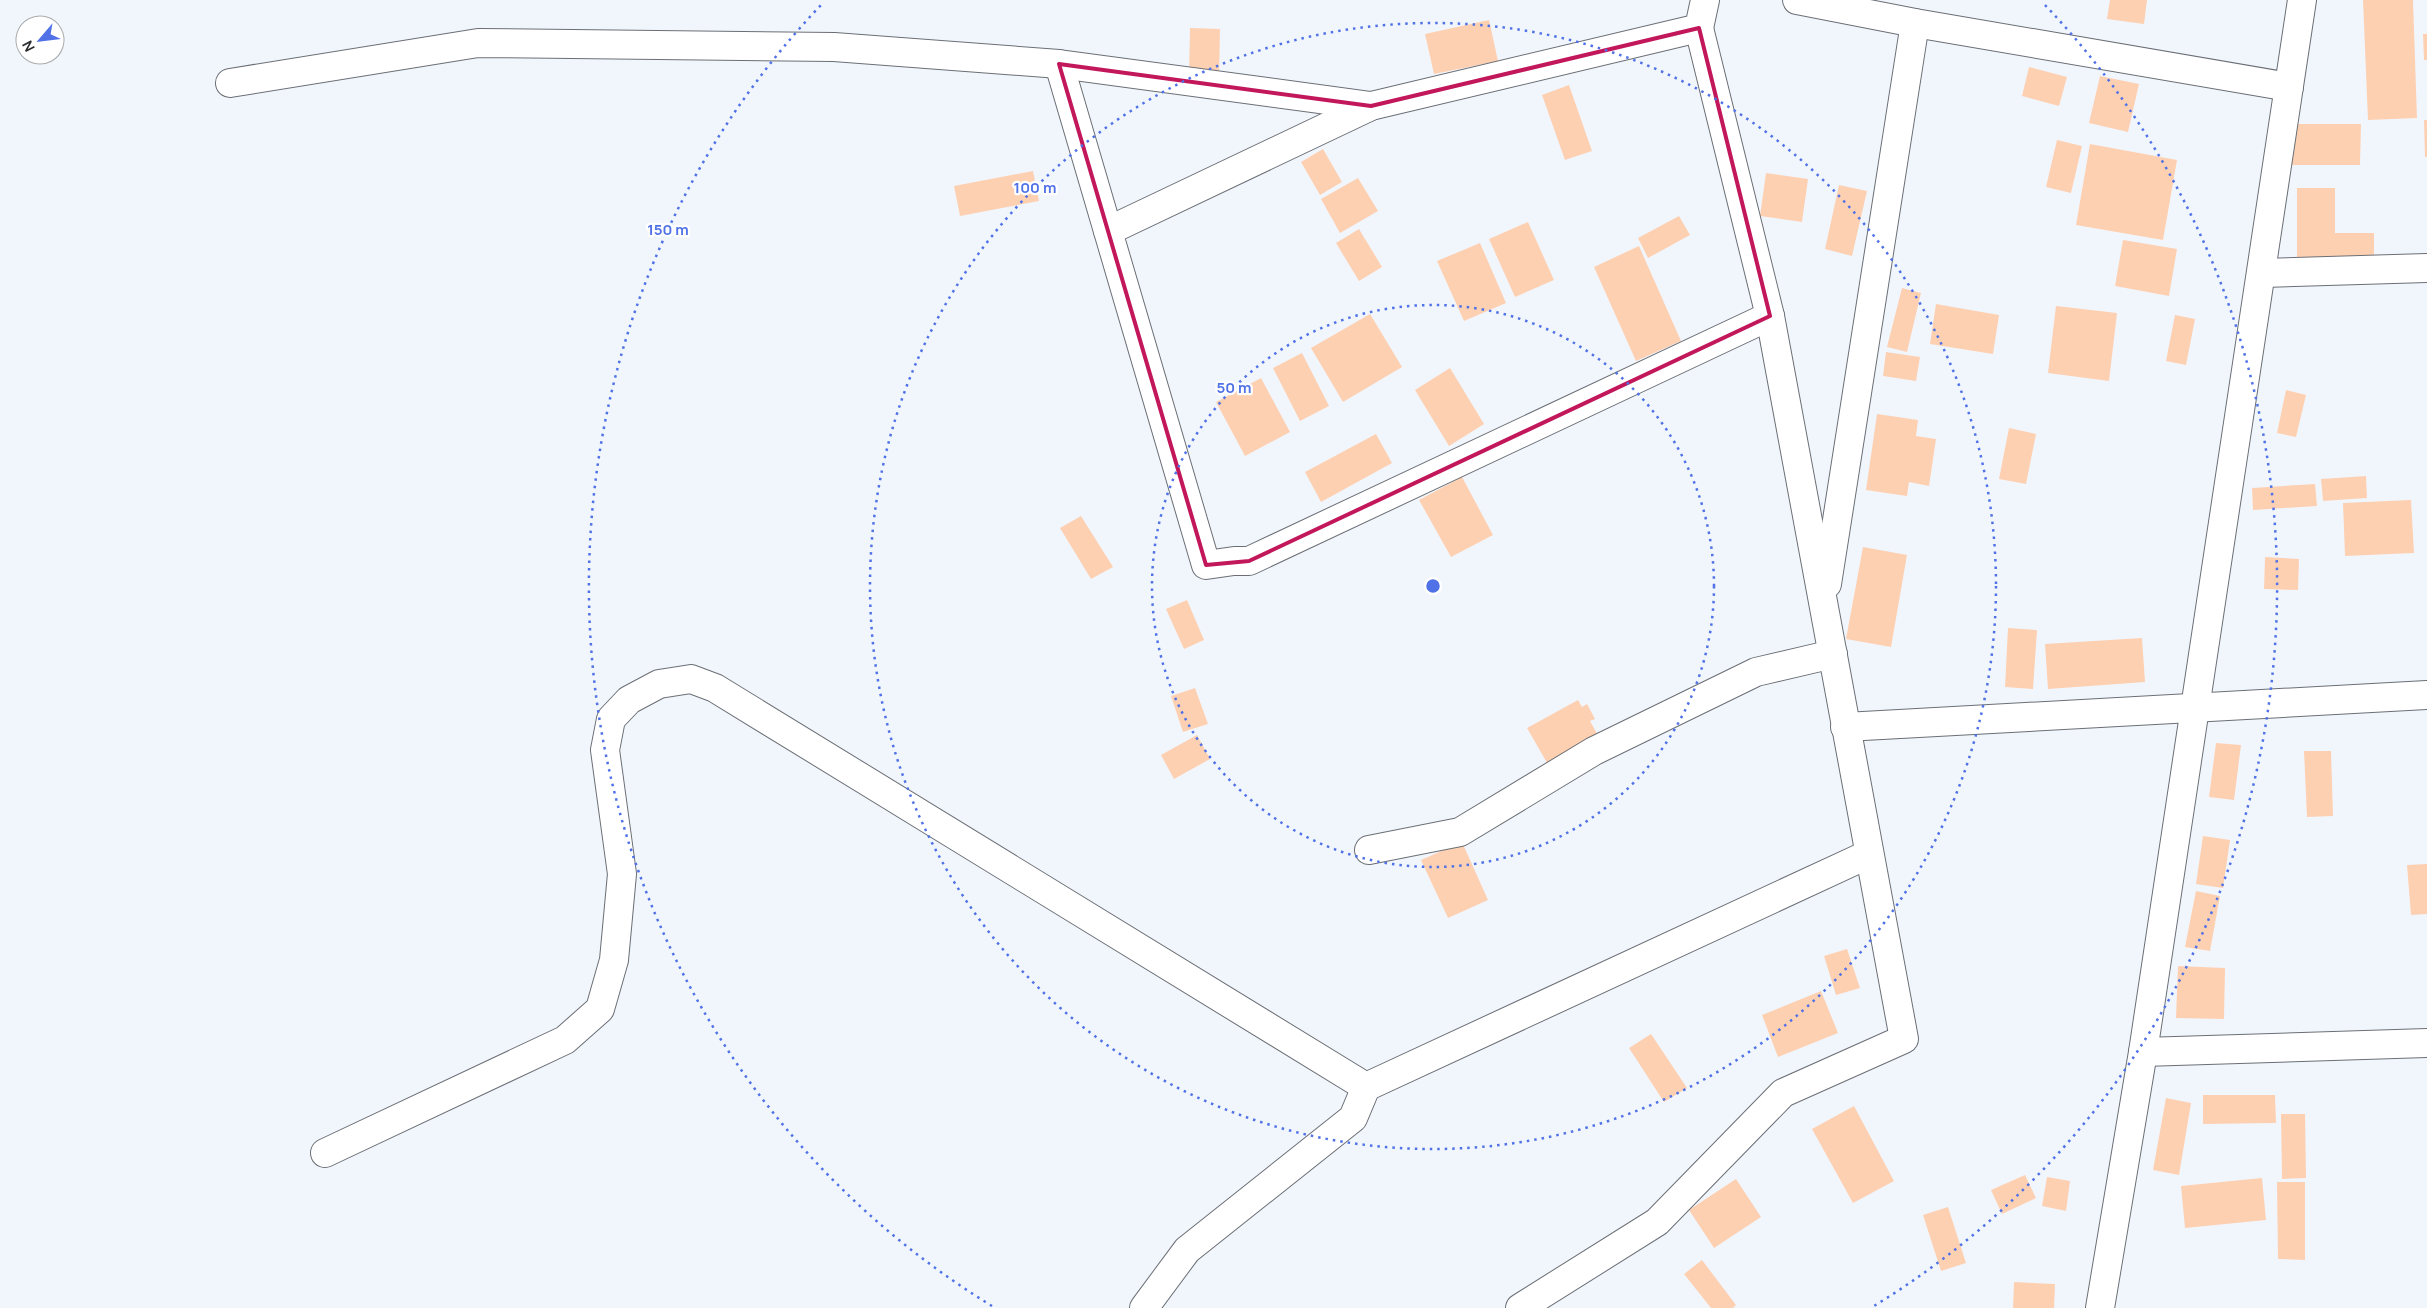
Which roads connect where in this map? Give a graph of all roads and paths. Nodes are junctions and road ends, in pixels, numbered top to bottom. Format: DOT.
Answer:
graph roads {
  1 [pos="1705,0"];
  2 [pos="1797,0"];
  3 [pos="2302,0"];
  4 [pos="1915,23"];
  5 [pos="1699,28"];
  6 [pos="1059,64"];
  7 [pos="230,83"];
  8 [pos="2289,87"];
  9 [pos="1371,106"];
  10 [pos="1108,231"];
  11 [pos="2427,268"];
  12 [pos="2262,273"];
  13 [pos="1770,316"];
  14 [pos="1824,604"];
  15 [pos="1833,654"];
  16 [pos="2427,695"];
  17 [pos="2196,708"];
  18 [pos="1845,727"];
  19 [pos="1369,850"];
  20 [pos="1869,854"];
  21 [pos="2427,1043"];
  22 [pos="2143,1052"];
  23 [pos="1366,1087"];
  24 [pos="325,1153"];
  25 [pos="1144,1308"];
  26 [pos="1520,1308"];
  27 [pos="2100,1308"];
  1 -- 5 [label="street"];
  2 -- 4 [label="street"];
  3 -- 8 [label="street"];
  4 -- 8 [label="street"];
  4 -- 14 [label="street"];
  5 -- 9 [label="street"];
  5 -- 13 [label="street"];
  6 -- 7 [label="street"];
  6 -- 9 [label="street"];
  6 -- 10 [label="street"];
  8 -- 12 [label="street"];
  9 -- 10 [label="street"];
  10 -- 13 [label="street"];
  11 -- 12 [label="street"];
  12 -- 17 [label="street"];
  13 -- 14 [label="street"];
  14 -- 15 [label="street"];
  15 -- 18 [label="street"];
  15 -- 19 [label="street"];
  16 -- 17 [label="street"];
  17 -- 18 [label="street"];
  17 -- 22 [label="street"];
  18 -- 20 [label="street"];
  20 -- 23 [label="street"];
  20 -- 26 [label="street"];
  21 -- 22 [label="street"];
  22 -- 27 [label="street"];
  23 -- 24 [label="street"];
  23 -- 25 [label="street"];
}
